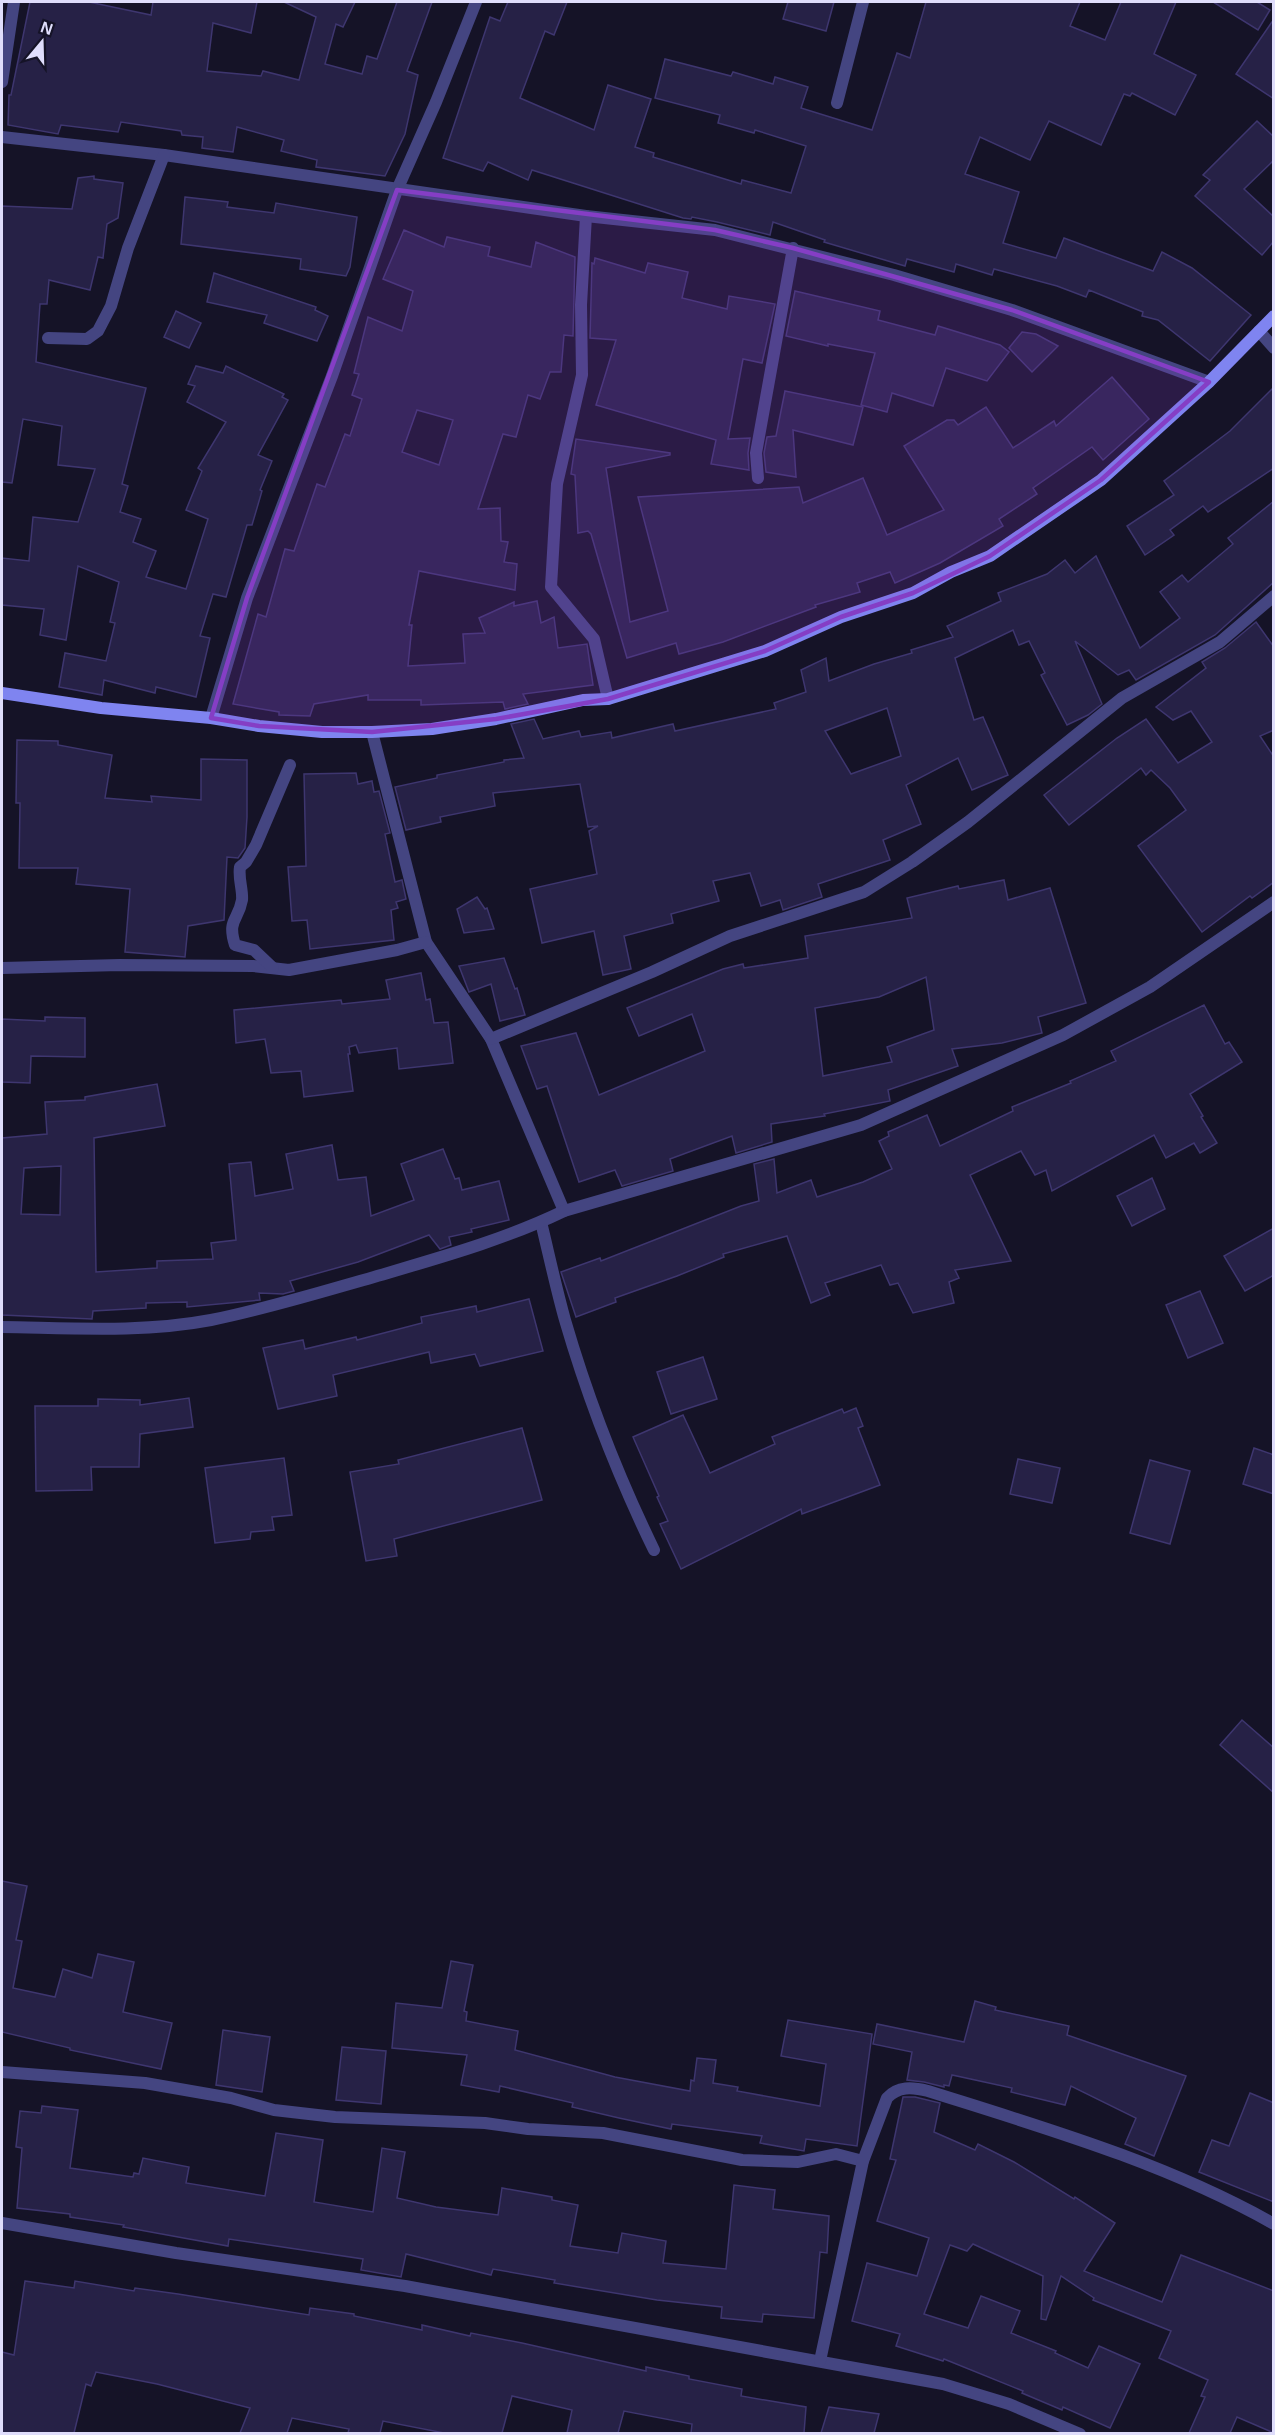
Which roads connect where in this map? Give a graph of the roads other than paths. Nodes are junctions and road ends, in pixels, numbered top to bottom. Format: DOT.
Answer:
graph roads {
  1 [pos="14,2"];
  2 [pos="476,2"];
  3 [pos="863,2"];
  4 [pos="2,82"];
  5 [pos="837,104"];
  6 [pos="2,137"];
  7 [pos="164,155"];
  8 [pos="397,190"];
  9 [pos="586,216"];
  10 [pos="793,248"];
  11 [pos="1274,316"];
  12 [pos="1259,331"];
  13 [pos="48,338"];
  14 [pos="1274,348"];
  15 [pos="1209,382"];
  16 [pos="758,478"];
  17 [pos="1274,596"];
  18 [pos="2,693"];
  19 [pos="608,699"];
  20 [pos="211,718"];
  21 [pos="372,732"];
  22 [pos="290,765"];
  23 [pos="1274,902"];
  24 [pos="426,942"];
  25 [pos="2,968"];
  26 [pos="273,968"];
  27 [pos="491,1039"];
  28 [pos="564,1211"];
  29 [pos="541,1222"];
  30 [pos="2,1327"];
  31 [pos="654,1550"];
  32 [pos="2,2072"];
  33 [pos="863,2161"];
  34 [pos="2,2223"];
  35 [pos="1274,2224"];
  36 [pos="820,2361"];
  37 [pos="1080,2433"];
  1 -- 4 [label="street"];
  2 -- 8 [label="street"];
  3 -- 5 [label="street"];
  6 -- 7 [label="street"];
  7 -- 8 [label="street"];
  7 -- 13 [label="street"];
  8 -- 9 [label="street"];
  8 -- 20 [label="street"];
  9 -- 10 [label="street"];
  9 -- 19 [label="street"];
  10 -- 15 [label="street"];
  10 -- 16 [label="street"];
  11 -- 12 [label="street"];
  12 -- 14 [label="street"];
  12 -- 15 [label="street"];
  15 -- 19 [label="street"];
  17 -- 27 [label="street"];
  18 -- 20 [label="street"];
  19 -- 21 [label="street"];
  20 -- 21 [label="street"];
  21 -- 24 [label="street"];
  22 -- 26 [label="street"];
  23 -- 28 [label="street"];
  24 -- 26 [label="street"];
  24 -- 27 [label="street"];
  25 -- 26 [label="street"];
  27 -- 28 [label="street"];
  28 -- 29 [label="street"];
  29 -- 30 [label="street"];
  29 -- 31 [label="street"];
  32 -- 33 [label="street"];
  33 -- 35 [label="street"];
  33 -- 36 [label="street"];
  34 -- 36 [label="street"];
  36 -- 37 [label="street"];
}
